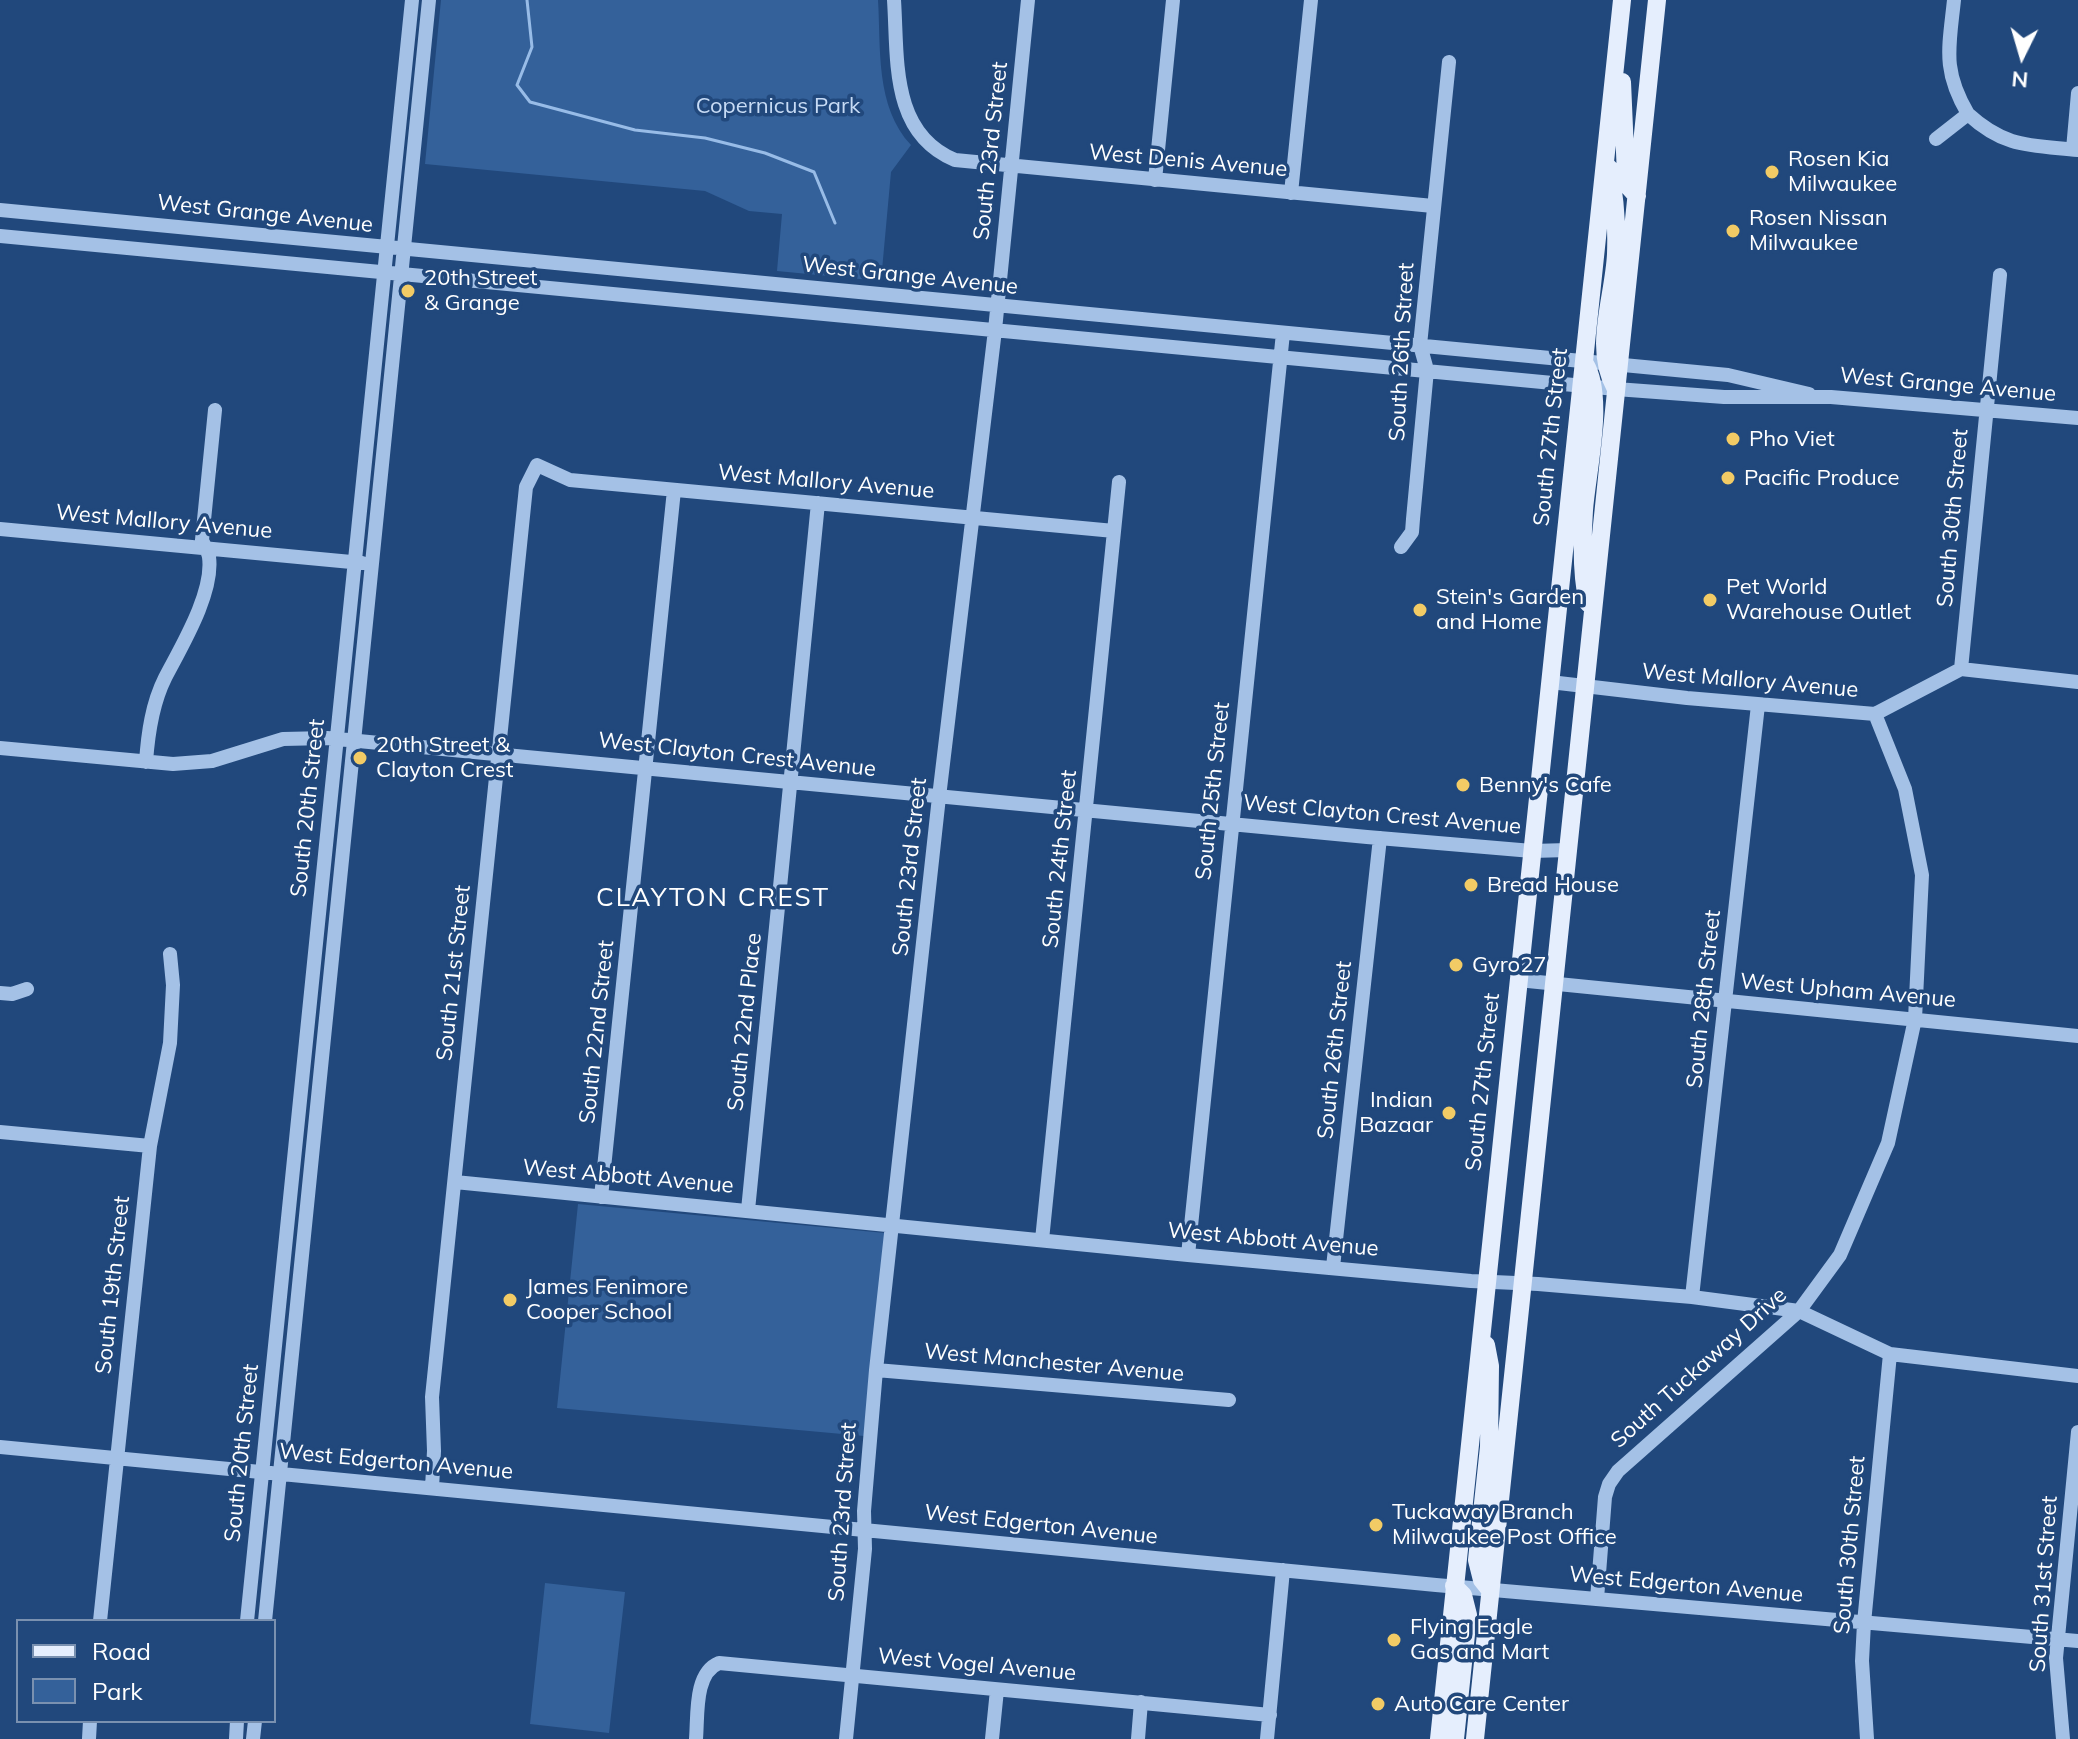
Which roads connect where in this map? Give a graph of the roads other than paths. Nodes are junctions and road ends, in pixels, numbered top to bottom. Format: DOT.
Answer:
graph roads {
  1 [pos="412,0"];
  2 [pos="429,0"];
  3 [pos="894,0"];
  4 [pos="1028,0"];
  5 [pos="1173,0"];
  6 [pos="1311,0"];
  7 [pos="1622,0"];
  8 [pos="1954,0"];
  9 [pos="1656,1"];
  10 [pos="1616,60"];
  11 [pos="1449,62"];
  12 [pos="2078,93"];
  13 [pos="1968,114"];
  14 [pos="1936,139"];
  15 [pos="2075,149"];
  16 [pos="1606,154"];
  17 [pos="1012,167"];
  18 [pos="1155,180"];
  19 [pos="1291,193"];
  20 [pos="1637,196"];
  21 [pos="1433,206"];
  22 [pos="0,210"];
  23 [pos="52,215"];
  24 [pos="0,236"];
  25 [pos="49,240"];
  26 [pos="317,241"];
  27 [pos="387,248"];
  28 [pos="404,249"];
  29 [pos="468,256"];
  30 [pos="314,265"];
  31 [pos="385,272"];
  32 [pos="402,274"];
  33 [pos="2000,275"];
  34 [pos="698,278"];
  35 [pos="465,280"];
  36 [pos="695,301"];
  37 [pos="935,301"];
  38 [pos="997,307"];
  39 [pos="1066,313"];
  40 [pos="932,324"];
  41 [pos="995,330"];
  42 [pos="1283,333"];
  43 [pos="1063,336"];
  44 [pos="1420,345"];
  45 [pos="1516,355"];
  46 [pos="1280,357"];
  47 [pos="1584,361"];
  48 [pos="1612,364"];
  49 [pos="1427,370"];
  50 [pos="1728,375"];
  51 [pos="1513,379"];
  52 [pos="1588,386"];
  53 [pos="1616,389"];
  54 [pos="1813,395"];
  55 [pos="1724,397"];
  56 [pos="215,410"];
  57 [pos="1985,410"];
  58 [pos="2078,418"];
  59 [pos="537,465"];
  60 [pos="1119,482"];
  61 [pos="674,490"];
  62 [pos="818,503"];
  63 [pos="973,518"];
  64 [pos="0,529"];
  65 [pos="1114,531"];
  66 [pos="1401,547"];
  67 [pos="205,548"];
  68 [pos="355,562"];
  69 [pos="372,564"];
  70 [pos="1592,621"];
  71 [pos="1961,669"];
  72 [pos="1550,682"];
  73 [pos="2078,682"];
  74 [pos="1585,686"];
  75 [pos="1758,705"];
  76 [pos="1875,714"];
  77 [pos="337,739"];
  78 [pos="354,740"];
  79 [pos="0,748"];
  80 [pos="498,755"];
  81 [pos="146,762"];
  82 [pos="646,768"];
  83 [pos="792,783"];
  84 [pos="939,797"];
  85 [pos="1087,810"];
  86 [pos="1232,823"];
  87 [pos="1380,838"];
  88 [pos="1568,850"];
  89 [pos="1532,851"];
  90 [pos="170,954"];
  91 [pos="1518,980"];
  92 [pos="1554,984"];
  93 [pos="27,989"];
  94 [pos="0,993"];
  95 [pos="1726,1002"];
  96 [pos="1915,1019"];
  97 [pos="2078,1036"];
  98 [pos="0,1132"];
  99 [pos="150,1146"];
  100 [pos="455,1182"];
  101 [pos="601,1197"];
  102 [pos="748,1210"];
  103 [pos="893,1224"];
  104 [pos="1042,1240"];
  105 [pos="1188,1255"];
  106 [pos="1333,1267"];
  107 [pos="1487,1282"];
  108 [pos="1522,1283"];
  109 [pos="1692,1297"];
  110 [pos="1799,1311"];
  111 [pos="1483,1327"];
  112 [pos="1890,1354"];
  113 [pos="876,1370"];
  114 [pos="2078,1376"];
  115 [pos="1229,1400"];
  116 [pos="2078,1432"];
  117 [pos="0,1447"];
  118 [pos="117,1458"];
  119 [pos="262,1472"];
  120 [pos="279,1474"];
  121 [pos="432,1488"];
  122 [pos="865,1530"];
  123 [pos="1283,1570"];
  124 [pos="1454,1586"];
  125 [pos="1490,1590"];
  126 [pos="1597,1599"];
  127 [pos="100,1619"];
  128 [pos="247,1619"];
  129 [pos="265,1619"];
  130 [pos="1864,1623"];
  131 [pos="2058,1639"];
  132 [pos="2078,1641"];
  133 [pos="853,1676"];
  134 [pos="997,1690"];
  135 [pos="1141,1702"];
  136 [pos="1270,1715"];
  137 [pos="696,1739"];
  138 [pos="846,1739"];
  139 [pos="992,1739"];
  140 [pos="1138,1739"];
  141 [pos="1267,1739"];
  142 [pos="1439,1739"];
  143 [pos="1455,1739"];
  144 [pos="1475,1739"];
  145 [pos="1867,1739"];
  146 [pos="2063,1739"];
  1 -- 27 [label="street, South 20th Street"];
  2 -- 28 [label="street, South 20th Street"];
  3 -- 17 [label="street, West Denis Avenue"];
  4 -- 17 [label="street, South 23rd Street"];
  5 -- 18 [label="street"];
  6 -- 19 [label="street"];
  7 -- 10 [label="main road, South 27th Street"];
  8 -- 13 [label="street"];
  9 -- 20 [label="main road"];
  10 -- 16 [label="main road, South 27th Street"];
  10 -- 20 [label="main road"];
  11 -- 21 [label="street, South 26th Street"];
  12 -- 15 [label="street"];
  13 -- 14 [label="street"];
  13 -- 15 [label="street"];
  16 -- 47 [label="main road, South 27th Street"];
  16 -- 48 [label="main road"];
  17 -- 18 [label="street, West Denis Avenue"];
  17 -- 38 [label="street, South 23rd Street"];
  18 -- 19 [label="street, West Denis Avenue"];
  19 -- 21 [label="street, West Denis Avenue"];
  20 -- 48 [label="main road"];
  21 -- 44 [label="street, South 26th Street"];
  22 -- 23 [label="street, West Grange Avenue"];
  23 -- 25 [label="street"];
  23 -- 26 [label="street, West Grange Avenue"];
  24 -- 25 [label="street, West Grange Avenue"];
  25 -- 30 [label="street, West Grange Avenue"];
  26 -- 27 [label="street, West Grange Avenue"];
  26 -- 30 [label="street"];
  27 -- 28 [label="street, West Grange Avenue"];
  27 -- 31 [label="street, South 20th Street"];
  28 -- 29 [label="street, West Grange Avenue"];
  28 -- 32 [label="street, South 20th Street"];
  29 -- 34 [label="street, West Grange Avenue"];
  29 -- 35 [label="street"];
  30 -- 31 [label="street, West Grange Avenue"];
  31 -- 32 [label="street, West Grange Avenue"];
  31 -- 68 [label="street, South 20th Street"];
  32 -- 35 [label="street, West Grange Avenue"];
  32 -- 69 [label="street, South 20th Street"];
  33 -- 57 [label="street, South 30th Street"];
  34 -- 36 [label="street"];
  34 -- 37 [label="street, West Grange Avenue"];
  35 -- 36 [label="street, West Grange Avenue"];
  36 -- 40 [label="street, West Grange Avenue"];
  37 -- 38 [label="street, West Grange Avenue"];
  37 -- 40 [label="street"];
  38 -- 39 [label="street, West Grange Avenue"];
  38 -- 41 [label="street, South 23rd Street"];
  39 -- 42 [label="street, West Grange Avenue"];
  39 -- 43 [label="street"];
  40 -- 41 [label="street, West Grange Avenue"];
  41 -- 43 [label="street, West Grange Avenue"];
  41 -- 63 [label="street, South 23rd Street"];
  42 -- 44 [label="street, West Grange Avenue"];
  42 -- 46 [label="street, South 25th Street"];
  43 -- 46 [label="street, West Grange Avenue"];
  44 -- 45 [label="street, West Grange Avenue"];
  44 -- 49 [label="street, South 26th Street"];
  45 -- 47 [label="street, West Grange Avenue"];
  45 -- 51 [label="street"];
  46 -- 49 [label="street, West Grange Avenue"];
  46 -- 86 [label="street, South 25th Street"];
  47 -- 48 [label="street, West Grange Avenue"];
  47 -- 52 [label="main road, South 27th Street"];
  48 -- 50 [label="street, West Grange Avenue"];
  48 -- 53 [label="main road"];
  49 -- 51 [label="street, West Grange Avenue"];
  49 -- 66 [label="street, South 26th Street"];
  50 -- 54 [label="street, West Grange Avenue"];
  50 -- 55 [label="street"];
  51 -- 52 [label="street, West Grange Avenue"];
  52 -- 53 [label="street, West Grange Avenue"];
  52 -- 70 [label="main road"];
  52 -- 72 [label="main road, South 27th Street"];
  53 -- 55 [label="street, West Grange Avenue"];
  53 -- 70 [label="main road"];
  54 -- 55 [label="street, West Grange Avenue"];
  54 -- 57 [label="street, West Grange Avenue"];
  56 -- 67 [label="street"];
  57 -- 58 [label="street, West Grange Avenue"];
  57 -- 71 [label="street, South 30th Street"];
  59 -- 61 [label="street, West Mallory Avenue"];
  59 -- 80 [label="street, South 21st Street"];
  60 -- 65 [label="street, South 24th Street"];
  61 -- 62 [label="street, West Mallory Avenue"];
  61 -- 82 [label="street, South 22nd Street"];
  62 -- 63 [label="street, West Mallory Avenue"];
  62 -- 83 [label="street, South 22nd Place"];
  63 -- 65 [label="street, West Mallory Avenue"];
  63 -- 84 [label="street, South 23rd Street"];
  64 -- 67 [label="street, West Mallory Avenue"];
  65 -- 85 [label="street, South 24th Street"];
  67 -- 68 [label="street, West Mallory Avenue"];
  67 -- 81 [label="street"];
  68 -- 69 [label="street, West Mallory Avenue"];
  68 -- 77 [label="street, South 20th Street"];
  69 -- 78 [label="street, South 20th Street"];
  70 -- 74 [label="main road"];
  71 -- 73 [label="street"];
  71 -- 76 [label="street, West Mallory Avenue"];
  72 -- 74 [label="street, West Mallory Avenue"];
  72 -- 89 [label="main road, South 27th Street"];
  74 -- 75 [label="street, West Mallory Avenue"];
  74 -- 88 [label="main road"];
  75 -- 76 [label="street, West Mallory Avenue"];
  75 -- 95 [label="street, South 28th Street"];
  76 -- 96 [label="street, South Tuckaway Drive"];
  77 -- 78 [label="street, West Clayton Crest Avenue"];
  77 -- 81 [label="street, West Clayton Crest Avenue"];
  77 -- 119 [label="street, South 20th Street"];
  78 -- 80 [label="street, West Clayton Crest Avenue"];
  78 -- 120 [label="street, South 20th Street"];
  79 -- 81 [label="street, West Clayton Crest Avenue"];
  80 -- 82 [label="street, West Clayton Crest Avenue"];
  80 -- 100 [label="street, South 21st Street"];
  82 -- 83 [label="street, West Clayton Crest Avenue"];
  82 -- 101 [label="street, South 22nd Street"];
  83 -- 84 [label="street, West Clayton Crest Avenue"];
  83 -- 102 [label="street, South 22nd Place"];
  84 -- 85 [label="street, West Clayton Crest Avenue"];
  84 -- 103 [label="street, South 23rd Street"];
  85 -- 86 [label="street, West Clayton Crest Avenue"];
  85 -- 104 [label="street, South 24th Street"];
  86 -- 87 [label="street, West Clayton Crest Avenue"];
  86 -- 105 [label="street, South 25th Street"];
  87 -- 89 [label="street, West Clayton Crest Avenue"];
  87 -- 106 [label="street, South 26th Street"];
  88 -- 89 [label="street, West Clayton Crest Avenue"];
  88 -- 92 [label="main road"];
  89 -- 91 [label="main road, South 27th Street"];
  90 -- 99 [label="street, South 19th Street"];
  91 -- 92 [label="street, West Upham Avenue"];
  91 -- 107 [label="main road, South 27th Street"];
  92 -- 95 [label="street, West Upham Avenue"];
  92 -- 108 [label="main road"];
  93 -- 94 [label="street"];
  95 -- 96 [label="street, West Upham Avenue"];
  95 -- 109 [label="street, South 28th Street"];
  96 -- 97 [label="street, West Upham Avenue"];
  96 -- 110 [label="street, South Tuckaway Drive"];
  98 -- 99 [label="street"];
  99 -- 118 [label="street, South 19th Street"];
  100 -- 101 [label="street, West Abbott Avenue"];
  100 -- 121 [label="street, South 21st Street"];
  101 -- 102 [label="street, West Abbott Avenue"];
  102 -- 103 [label="street, West Abbott Avenue"];
  103 -- 104 [label="street, West Abbott Avenue"];
  103 -- 113 [label="street, South 23rd Street"];
  104 -- 105 [label="street, West Abbott Avenue"];
  105 -- 106 [label="street, West Abbott Avenue"];
  106 -- 107 [label="street, West Abbott Avenue"];
  107 -- 108 [label="street, West Abbott Avenue"];
  107 -- 111 [label="main road, South 27th Street"];
  108 -- 109 [label="street, West Abbott Avenue"];
  108 -- 125 [label="main road"];
  109 -- 110 [label="street, West Abbott Avenue"];
  110 -- 112 [label="street, West Abbott Avenue"];
  110 -- 126 [label="street, South Tuckaway Drive"];
  111 -- 124 [label="main road, South 27th Street"];
  111 -- 125 [label="main road"];
  112 -- 114 [label="street, West Abbott Avenue"];
  112 -- 130 [label="street, South 30th Street"];
  113 -- 115 [label="street, West Manchester Avenue"];
  113 -- 122 [label="street, South 23rd Street"];
  116 -- 131 [label="street, South 31st Street"];
  117 -- 118 [label="street, West Edgerton Avenue"];
  118 -- 119 [label="street, West Edgerton Avenue"];
  118 -- 127 [label="street, South 19th Street"];
  119 -- 120 [label="street, West Edgerton Avenue"];
  119 -- 128 [label="street, South 20th Street"];
  120 -- 121 [label="street, West Edgerton Avenue"];
  120 -- 129 [label="street, South 20th Street"];
  121 -- 122 [label="street, West Edgerton Avenue"];
  122 -- 123 [label="street, West Edgerton Avenue"];
  122 -- 133 [label="street, South 23rd Street"];
  123 -- 124 [label="street, West Edgerton Avenue"];
  123 -- 136 [label="street"];
  124 -- 125 [label="street, West Edgerton Avenue"];
  124 -- 142 [label="main road, South 27th Street"];
  124 -- 143 [label="main road"];
  125 -- 126 [label="street, West Edgerton Avenue"];
  125 -- 144 [label="main road"];
  126 -- 130 [label="street, West Edgerton Avenue"];
  130 -- 131 [label="street, West Edgerton Avenue"];
  130 -- 145 [label="street, South 30th Street"];
  131 -- 132 [label="street, West Edgerton Avenue"];
  131 -- 146 [label="street, South 31st Street"];
  133 -- 134 [label="street, West Vogel Avenue"];
  133 -- 137 [label="street, West Vogel Avenue"];
  133 -- 138 [label="street, South 23rd Street"];
  134 -- 135 [label="street, West Vogel Avenue"];
  134 -- 139 [label="street"];
  135 -- 136 [label="street, West Vogel Avenue"];
  135 -- 140 [label="street"];
  136 -- 141 [label="street"];
}
